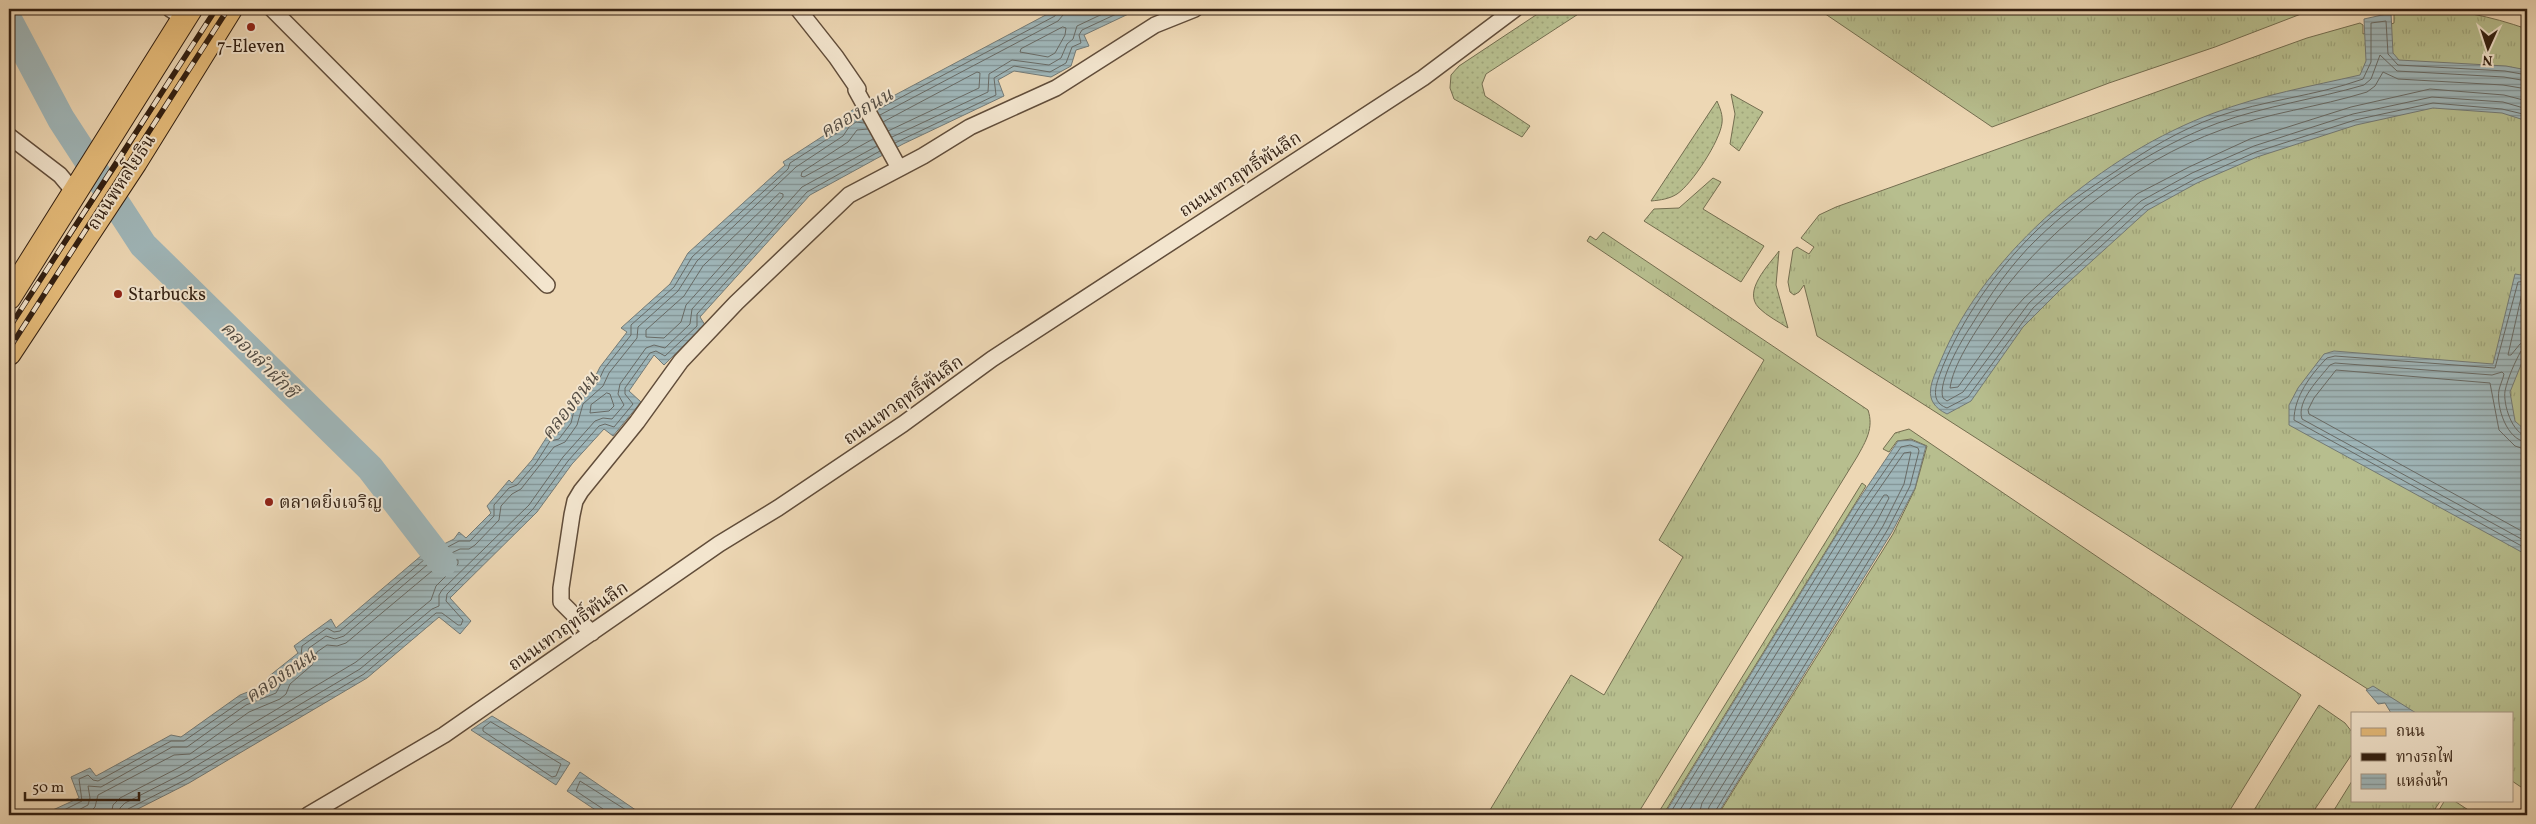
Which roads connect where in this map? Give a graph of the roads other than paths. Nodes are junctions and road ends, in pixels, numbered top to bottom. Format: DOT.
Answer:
graph roads {
  1 [pos="230,9"];
  2 [pos="272,9"];
  3 [pos="798,9"];
  4 [pos="1195,9"];
  5 [pos="1515,9"];
  6 [pos="181,12"];
  7 [pos="9,136"];
  8 [pos="899,168"];
  9 [pos="79,186"];
  10 [pos="547,285"];
  11 [pos="9,297"];
  12 [pos="9,353"];
  13 [pos="592,633"];
  14 [pos="308,815"];
  1 -- 12 [label="main road, ถนนพหลโยธิน"];
  2 -- 10 [label="street"];
  3 -- 8 [label="street"];
  4 -- 8 [label="street"];
  5 -- 13 [label="street, ถนนเทวฤทธิ์พันลึก"];
  6 -- 9 [label="main road, ถนนพหลโยธิน"];
  7 -- 9 [label="street"];
  8 -- 13 [label="street"];
  9 -- 11 [label="main road, ถนนพหลโยธิน"];
  13 -- 14 [label="street, ถนนเทวฤทธิ์พันลึก"];
}
